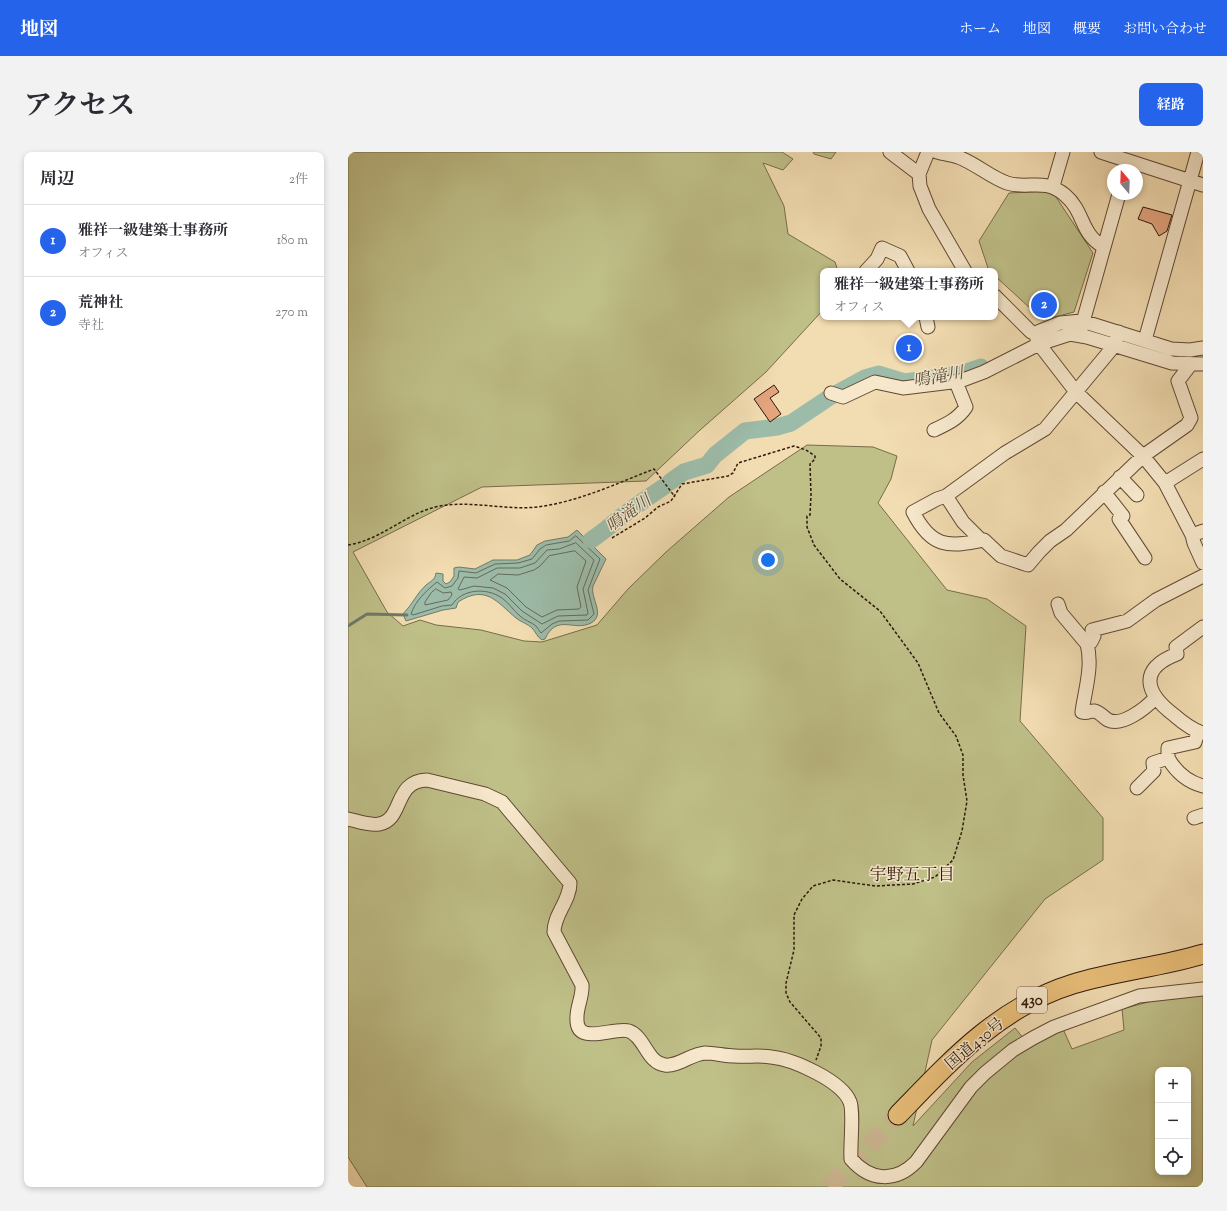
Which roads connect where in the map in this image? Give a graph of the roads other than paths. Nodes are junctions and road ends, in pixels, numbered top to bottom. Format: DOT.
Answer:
graph roads {
  1 [pos="890,152"];
  2 [pos="928,152"];
  3 [pos="938,152"];
  4 [pos="1062,152"];
  5 [pos="1101,152"];
  6 [pos="1198,152"];
  7 [pos="1128,161"];
  8 [pos="919,174"];
  9 [pos="1197,183"];
  10 [pos="1053,186"];
  11 [pos="1117,200"];
  12 [pos="1104,247"];
  13 [pos="869,268"];
  14 [pos="906,268"];
  15 [pos="963,268"];
  16 [pos="998,299"];
  17 [pos="1081,329"];
  18 [pos="1037,338"];
  19 [pos="1116,339"];
  20 [pos="1145,340"];
  21 [pos="1203,348"];
  22 [pos="1197,364"];
  23 [pos="956,382"];
  24 [pos="1076,392"];
  25 [pos="836,394"];
  26 [pos="934,430"];
  27 [pos="1143,456"];
  28 [pos="1203,460"];
  29 [pos="1120,477"];
  30 [pos="1165,483"];
  31 [pos="1104,492"];
  32 [pos="1137,495"];
  33 [pos="946,496"];
  34 [pos="1197,533"];
  35 [pos="981,540"];
  36 [pos="1145,558"];
  37 [pos="1203,563"];
  38 [pos="1203,576"];
  39 [pos="1058,604"];
  40 [pos="1203,627"];
  41 [pos="1087,644"];
  42 [pos="1156,698"];
  43 [pos="1200,732"];
  44 [pos="1168,758"];
  45 [pos="1203,786"];
  46 [pos="1137,788"];
  47 [pos="348,819"];
  48 [pos="1203,954"];
  49 [pos="1203,989"];
  50 [pos="898,1116"];
  1 -- 8 [label="street"];
  2 -- 8 [label="street"];
  3 -- 10 [label="street"];
  4 -- 10 [label="street"];
  5 -- 7 [label="street"];
  6 -- 9 [label="street"];
  7 -- 9 [label="street"];
  8 -- 15 [label="street"];
  9 -- 20 [label="street"];
  10 -- 12 [label="street"];
  11 -- 12 [label="street"];
  12 -- 17 [label="street"];
  13 -- 14 [label="street"];
  16 -- 18 [label="street"];
  17 -- 18 [label="street"];
  17 -- 19 [label="street"];
  18 -- 23 [label="street"];
  18 -- 24 [label="street"];
  19 -- 20 [label="street"];
  19 -- 22 [label="street"];
  19 -- 24 [label="street"];
  20 -- 21 [label="street"];
  22 -- 27 [label="street"];
  23 -- 25 [label="street"];
  23 -- 26 [label="street"];
  24 -- 27 [label="street"];
  24 -- 33 [label="street"];
  27 -- 29 [label="street"];
  27 -- 30 [label="street"];
  28 -- 30 [label="street"];
  29 -- 31 [label="street"];
  29 -- 32 [label="street"];
  30 -- 34 [label="street"];
  31 -- 35 [label="street"];
  31 -- 36 [label="street"];
  33 -- 35 [label="street"];
  33 -- 35 [label="street"];
  34 -- 37 [label="street"];
  38 -- 41 [label="street"];
  39 -- 41 [label="street"];
  40 -- 42 [label="street"];
  41 -- 42 [label="street"];
  42 -- 43 [label="street"];
  43 -- 44 [label="street"];
  44 -- 45 [label="street"];
  44 -- 46 [label="street"];
  47 -- 49 [label="street"];
  48 -- 50 [label="highway, 国道430号 / 430"];
}
